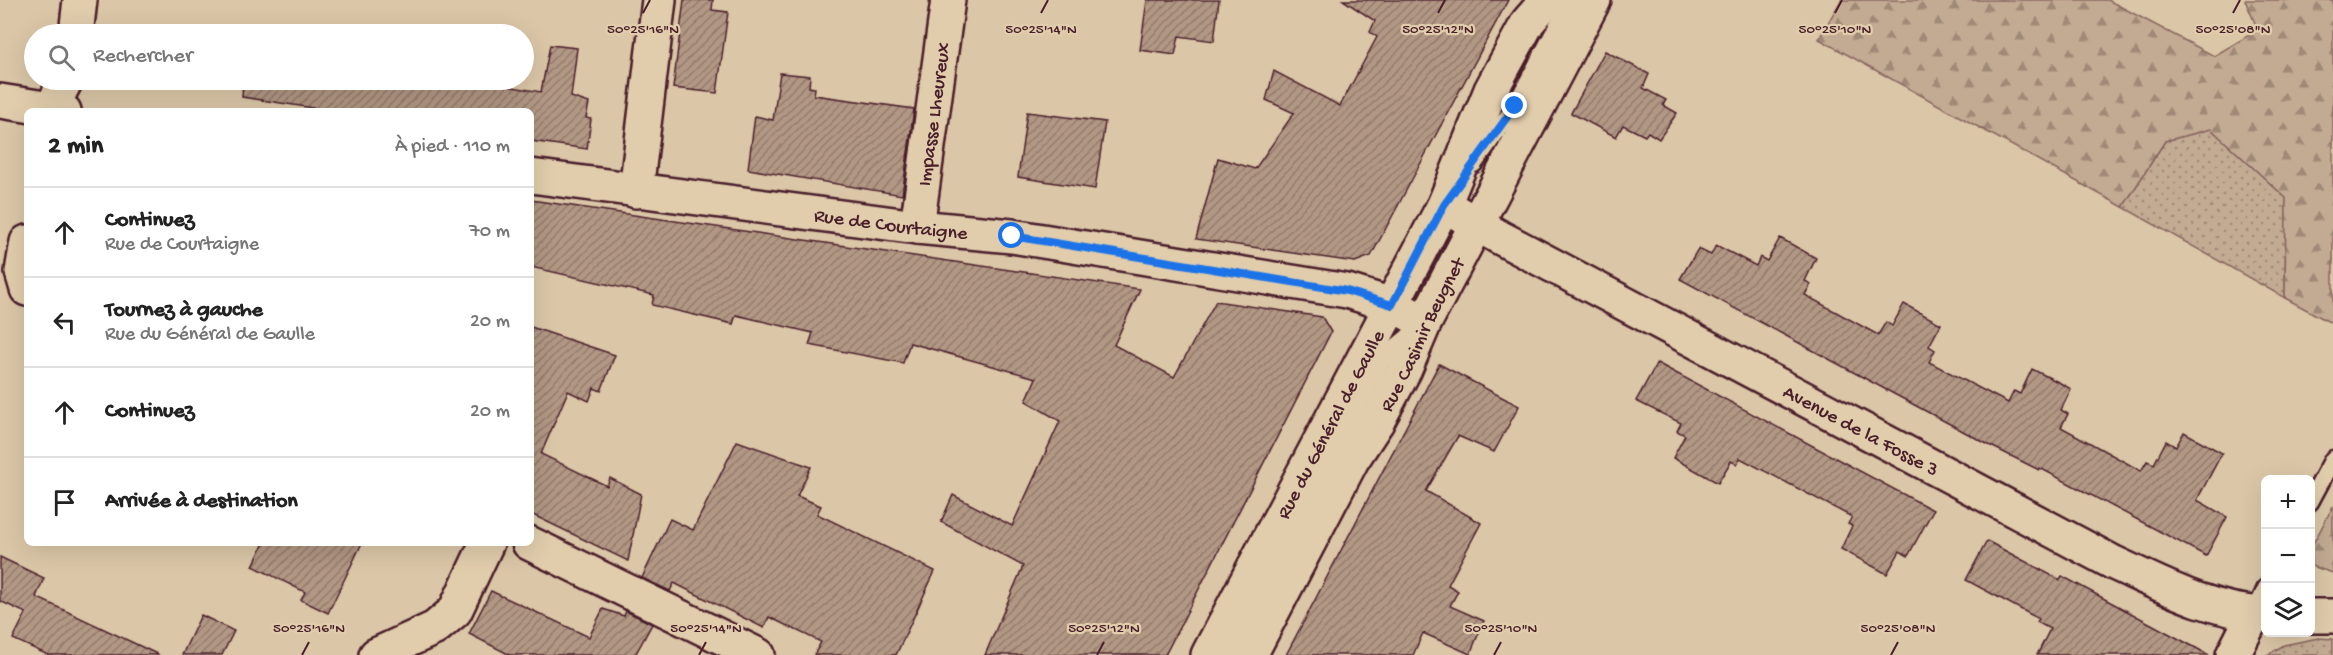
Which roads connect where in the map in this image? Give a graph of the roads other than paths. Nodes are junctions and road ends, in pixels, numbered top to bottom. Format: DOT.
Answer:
graph roads {
  1 [pos="80,0"];
  2 [pos="659,0"];
  3 [pos="948,0"];
  4 [pos="1547,0"];
  5 [pos="1585,3"];
  6 [pos="77,24"];
  7 [pos="62,90"];
  8 [pos="0,101"];
  9 [pos="43,108"];
  10 [pos="56,108"];
  11 [pos="534,176"];
  12 [pos="636,190"];
  13 [pos="1444,205"];
  14 [pos="1476,225"];
  15 [pos="917,227"];
  16 [pos="24,260"];
  17 [pos="24,279"];
  18 [pos="1392,305"];
  19 [pos="1425,322"];
  20 [pos="2333,459"];
  21 [pos="2315,493"];
  22 [pos="534,545"];
  23 [pos="486,546"];
  24 [pos="2261,605"];
  25 [pos="2261,607"];
  26 [pos="2315,616"];
  27 [pos="2333,616"];
  28 [pos="376,655"];
  29 [pos="758,655"];
  30 [pos="1208,655"];
  31 [pos="1228,655"];
  32 [pos="1250,655"];
  33 [pos="2232,655"];
  1 -- 6 [label="street"];
  2 -- 12 [label="street"];
  3 -- 15 [label="street, Impasse Lheureux"];
  4 -- 13 [label="street, Rue du Général de Gaulle"];
  5 -- 13 [label="lane"];
  5 -- 14 [label="street, Rue Casimir Beugnet"];
  7 -- 10 [label="street"];
  8 -- 9 [label="street"];
  11 -- 12 [label="street, Rue de Courtaigne"];
  12 -- 15 [label="street, Rue de Courtaigne"];
  13 -- 14 [label="street, Avenue de la Fosse 3"];
  13 -- 18 [label="street, Rue du Général de Gaulle"];
  14 -- 19 [label="street, Rue Casimir Beugnet"];
  14 -- 24 [label="street, Avenue de la Fosse 3"];
  15 -- 18 [label="street, Rue de Courtaigne"];
  16 -- 17 [label="street"];
  18 -- 19 [label="street, Rue de Courtaigne"];
  18 -- 30 [label="street, Rue du Général de Gaulle"];
  19 -- 31 [label="lane"];
  19 -- 32 [label="street, Rue Casimir Beugnet"];
  20 -- 21 [label="lane"];
  22 -- 29 [label="street"];
  23 -- 28 [label="street"];
  25 -- 33 [label="street"];
  26 -- 27 [label="street"];
}
